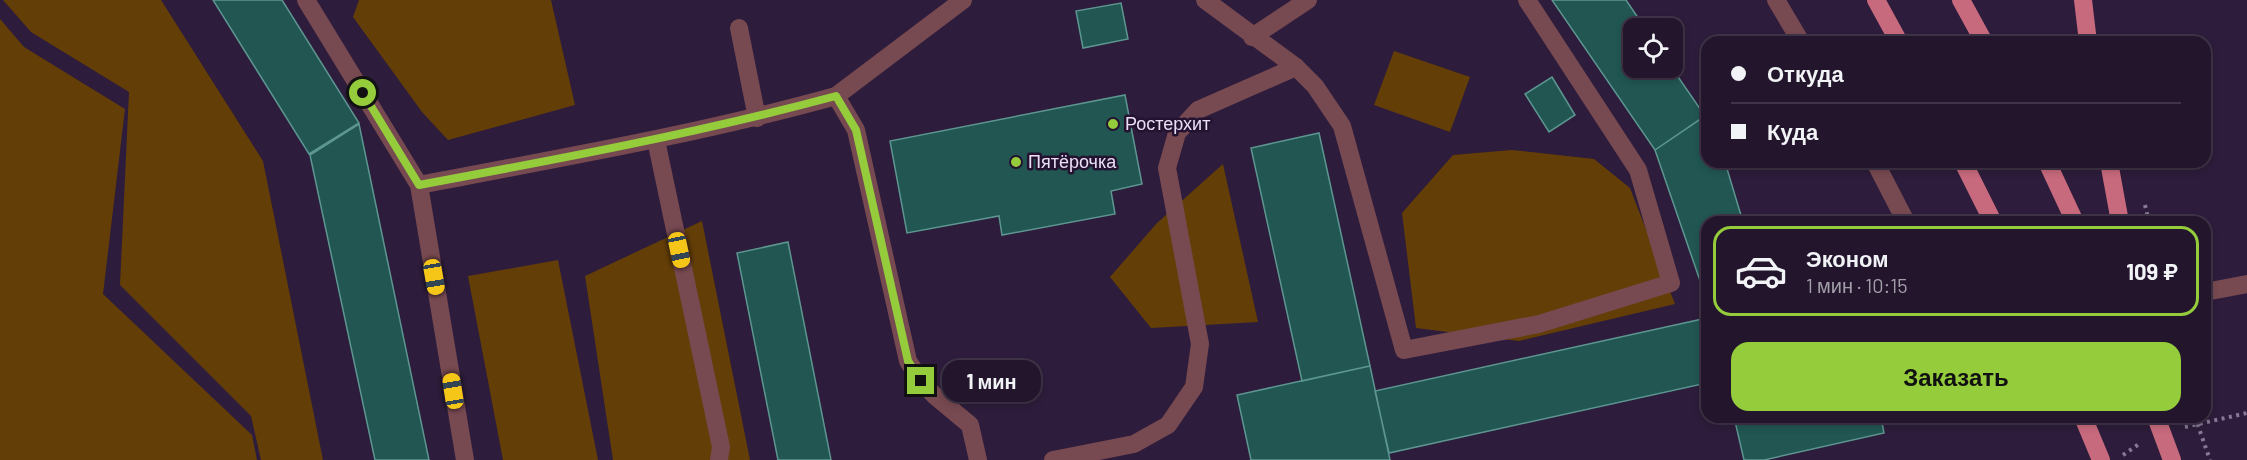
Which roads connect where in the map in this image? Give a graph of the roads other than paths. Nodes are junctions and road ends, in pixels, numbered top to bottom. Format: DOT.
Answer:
graph roads {
  1 [pos="306,0"];
  2 [pos="963,0"];
  3 [pos="1205,0"];
  4 [pos="1308,0"];
  5 [pos="1527,0"];
  6 [pos="1776,0"];
  7 [pos="1876,0"];
  8 [pos="1961,0"];
  9 [pos="2083,0"];
  10 [pos="739,28"];
  11 [pos="1797,36"];
  12 [pos="1896,36"];
  13 [pos="1981,36"];
  14 [pos="2087,36"];
  15 [pos="1252,37"];
  16 [pos="1296,67"];
  17 [pos="836,96"];
  18 [pos="757,118"];
  19 [pos="656,140"];
  20 [pos="1878,168"];
  21 [pos="1966,168"];
  22 [pos="2050,168"];
  23 [pos="2110,168"];
  24 [pos="419,185"];
  25 [pos="1903,216"];
  26 [pos="1990,216"];
  27 [pos="2072,216"];
  28 [pos="2119,216"];
  29 [pos="2247,284"];
  30 [pos="2211,291"];
  31 [pos="2086,423"];
  32 [pos="2158,423"];
  33 [pos="465,460"];
  34 [pos="719,460"];
  35 [pos="978,460"];
  36 [pos="1053,460"];
  37 [pos="2101,460"];
  38 [pos="2172,460"];
  1 -- 24 [label="street"];
  2 -- 17 [label="street"];
  3 -- 15 [label="street"];
  4 -- 15 [label="street"];
  5 -- 16 [label="street"];
  6 -- 11 [label="street"];
  7 -- 12 [label="main road"];
  8 -- 13 [label="main road"];
  9 -- 14 [label="main road"];
  10 -- 18 [label="street"];
  15 -- 16 [label="street"];
  16 -- 36 [label="street"];
  17 -- 18 [label="street"];
  17 -- 35 [label="street"];
  18 -- 19 [label="street"];
  19 -- 24 [label="street"];
  19 -- 34 [label="street"];
  20 -- 25 [label="street"];
  21 -- 26 [label="main road"];
  22 -- 27 [label="main road"];
  23 -- 28 [label="main road"];
  24 -- 33 [label="street"];
  29 -- 30 [label="street"];
  31 -- 37 [label="main road"];
  32 -- 38 [label="main road"];
}
